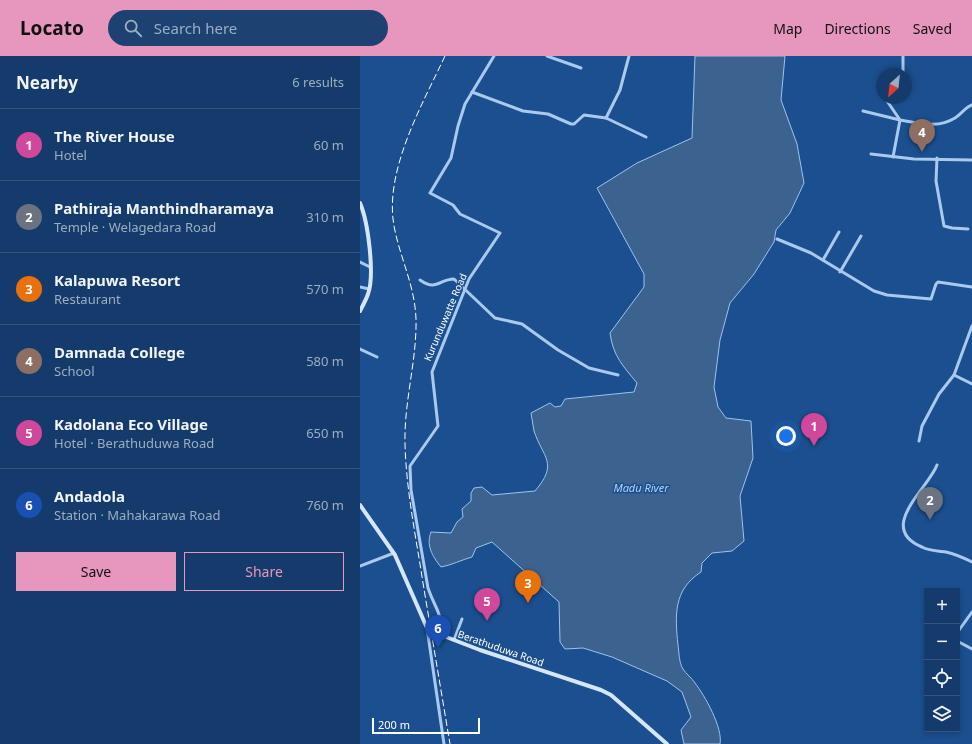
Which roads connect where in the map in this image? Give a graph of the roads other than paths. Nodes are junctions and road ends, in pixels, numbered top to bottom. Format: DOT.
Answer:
graph roads {
  1 [pos="494,56"];
  2 [pos="547,56"];
  3 [pos="629,56"];
  4 [pos="903,56"];
  5 [pos="581,68"];
  6 [pos="903,68"];
  7 [pos="472,92"];
  8 [pos="889,104"];
  9 [pos="972,105"];
  10 [pos="863,111"];
  11 [pos="606,118"];
  12 [pos="900,120"];
  13 [pos="646,137"];
  14 [pos="871,154"];
  15 [pos="893,157"];
  16 [pos="937,158"];
  17 [pos="972,160"];
  18 [pos="360,203"];
  19 [pos="968,229"];
  20 [pos="839,232"];
  21 [pos="861,236"];
  22 [pos="777,238"];
  23 [pos="823,260"];
  24 [pos="360,262"];
  25 [pos="370,267"];
  26 [pos="840,272"];
  27 [pos="420,280"];
  28 [pos="360,287"];
  29 [pos="972,287"];
  30 [pos="465,288"];
  31 [pos="369,289"];
  32 [pos="360,311"];
  33 [pos="972,326"];
  34 [pos="360,349"];
  35 [pos="377,357"];
  36 [pos="618,375"];
  37 [pos="954,375"];
  38 [pos="972,384"];
  39 [pos="919,441"];
  40 [pos="937,465"];
  41 [pos="360,506"];
  42 [pos="394,553"];
  43 [pos="972,562"];
  44 [pos="360,566"];
  45 [pos="972,612"];
  46 [pos="462,619"];
  47 [pos="427,628"];
  48 [pos="960,629"];
  49 [pos="441,635"];
  50 [pos="454,640"];
  51 [pos="960,643"];
  52 [pos="972,649"];
  53 [pos="444,744"];
  54 [pos="667,744"];
  1 -- 7 [label="street, Kurunduwatte Road"];
  2 -- 5 [label="street"];
  3 -- 11 [label="street"];
  4 -- 6 [label="street"];
  7 -- 11 [label="street"];
  7 -- 30 [label="street, Kurunduwatte Road"];
  8 -- 12 [label="street"];
  9 -- 12 [label="street"];
  10 -- 12 [label="street"];
  11 -- 13 [label="street"];
  12 -- 15 [label="street"];
  14 -- 15 [label="street"];
  15 -- 16 [label="street"];
  16 -- 17 [label="street"];
  16 -- 19 [label="street"];
  18 -- 25 [label="street"];
  20 -- 23 [label="street"];
  21 -- 26 [label="street"];
  22 -- 23 [label="street"];
  23 -- 26 [label="street"];
  24 -- 25 [label="street"];
  25 -- 31 [label="street"];
  26 -- 29 [label="street"];
  27 -- 30 [label="street"];
  28 -- 31 [label="street"];
  30 -- 36 [label="street"];
  30 -- 49 [label="street, Kurunduwatte Road"];
  31 -- 32 [label="street"];
  33 -- 37 [label="street"];
  34 -- 35 [label="street"];
  37 -- 38 [label="street"];
  37 -- 39 [label="street"];
  40 -- 43 [label="street"];
  41 -- 42 [label="street"];
  42 -- 44 [label="street"];
  42 -- 47 [label="street"];
  45 -- 48 [label="street"];
  46 -- 50 [label="street"];
  47 -- 49 [label="street, Berathuduwa Road"];
  47 -- 53 [label="street"];
  49 -- 50 [label="street, Berathuduwa Road"];
  50 -- 54 [label="street, Berathuduwa Road"];
  51 -- 52 [label="street"];
}
